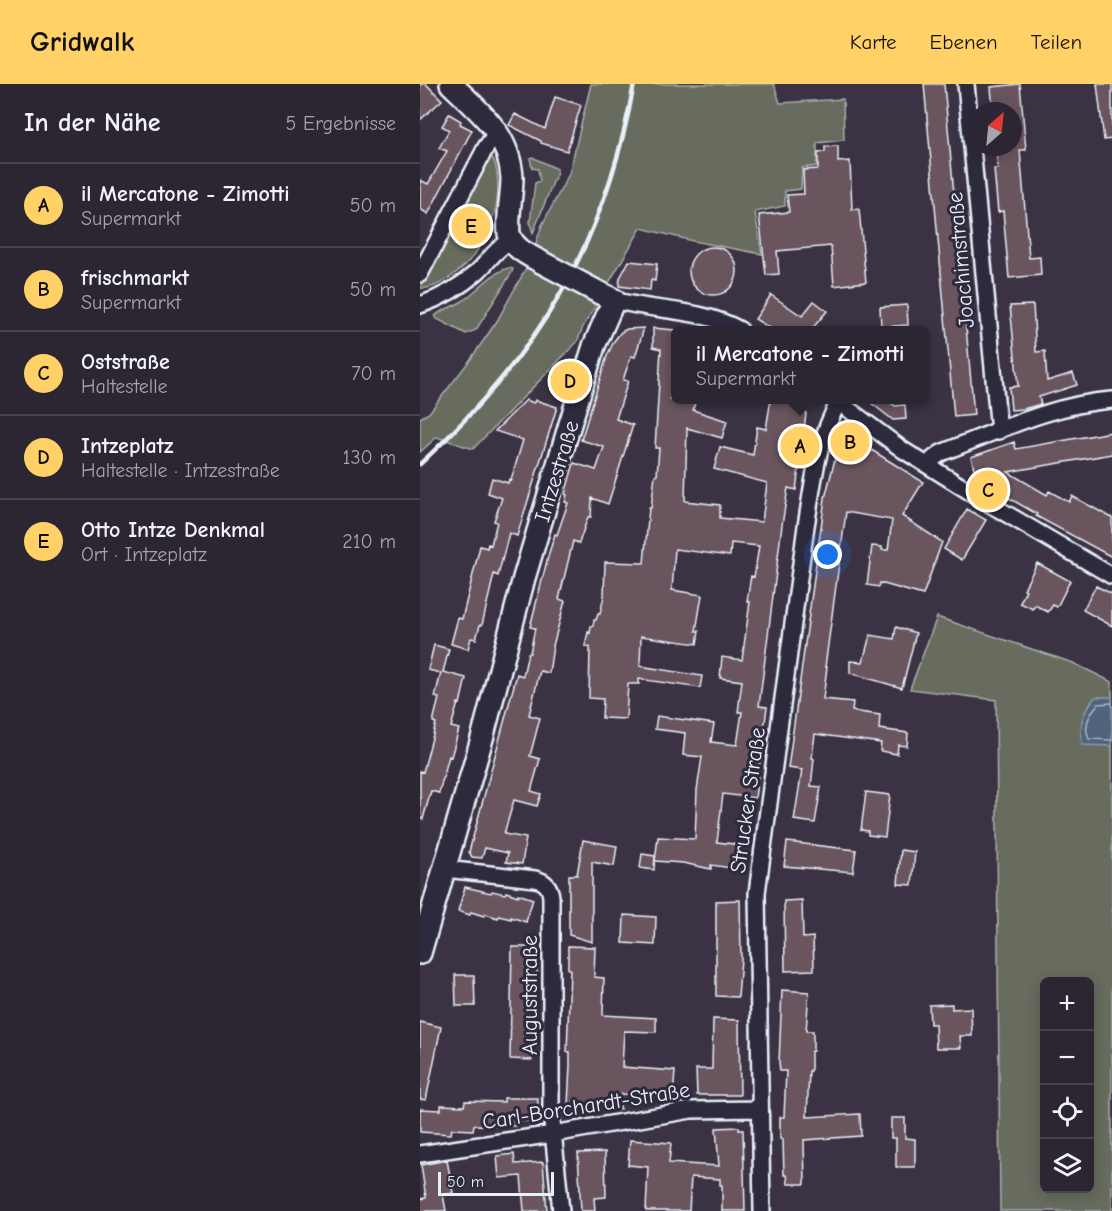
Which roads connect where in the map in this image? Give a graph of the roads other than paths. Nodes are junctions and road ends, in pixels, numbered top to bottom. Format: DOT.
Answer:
graph roads {
  1 [pos="451,84"];
  2 [pos="966,84"];
  3 [pos="499,135"];
  4 [pos="511,241"];
  5 [pos="420,274"];
  6 [pos="606,296"];
  7 [pos="420,305"];
  8 [pos="732,326"];
  9 [pos="1112,400"];
  10 [pos="836,404"];
  11 [pos="841,404"];
  12 [pos="999,431"];
  13 [pos="929,466"];
  14 [pos="1112,576"];
  15 [pos="445,868"];
  16 [pos="423,931"];
  17 [pos="420,953"];
  18 [pos="760,1109"];
  19 [pos="553,1134"];
  20 [pos="420,1154"];
  21 [pos="561,1211"];
  22 [pos="762,1211"];
  1 -- 3 [label="main road"];
  2 -- 12 [label="street, Joachimstraße"];
  3 -- 4 [label="main road"];
  3 -- 5 [label="street"];
  4 -- 6 [label="main road, bridge"];
  4 -- 7 [label="street"];
  6 -- 8 [label="street"];
  6 -- 15 [label="main road, Intzestraße"];
  9 -- 12 [label="street"];
  10 -- 18 [label="street, Strucker Straße"];
  11 -- 13 [label="street"];
  12 -- 13 [label="street"];
  13 -- 14 [label="street"];
  15 -- 16 [label="main road, Intzestraße"];
  15 -- 19 [label="street, Auguststraße"];
  16 -- 17 [label="main road, Intzestraße"];
  18 -- 19 [label="street, Carl-Borchardt-Straße"];
  18 -- 22 [label="street, Strucker Straße"];
  19 -- 20 [label="street, Carl-Borchardt-Straße"];
  19 -- 21 [label="street, Auguststraße"];
}
